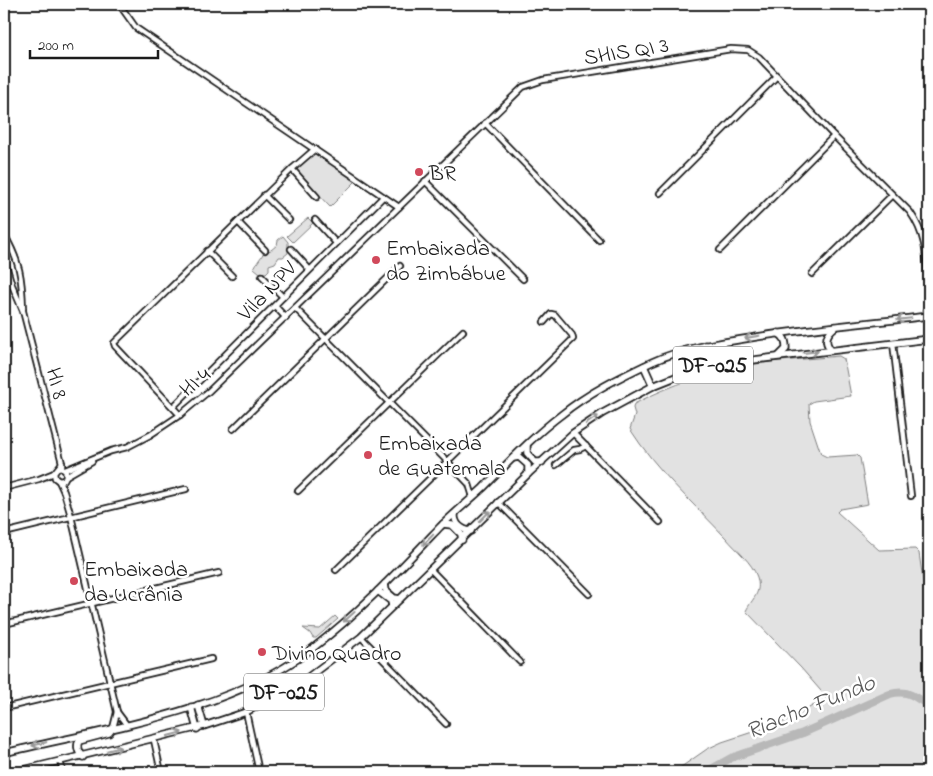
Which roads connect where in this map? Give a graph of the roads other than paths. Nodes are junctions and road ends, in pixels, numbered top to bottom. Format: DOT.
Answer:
graph roads {
  1 [pos="119,4"];
  2 [pos="777,76"];
  3 [pos="485,123"];
  4 [pos="834,136"];
  5 [pos="315,149"];
  6 [pos="292,169"];
  7 [pos="425,181"];
  8 [pos="660,193"];
  9 [pos="892,195"];
  10 [pos="264,196"];
  11 [pos="318,197"];
  12 [pos="383,197"];
  13 [pos="399,207"];
  14 [pos="289,220"];
  15 [pos="315,220"];
  16 [pos="238,222"];
  17 [pos="4,234"];
  18 [pos="599,240"];
  19 [pos="336,243"];
  20 [pos="6,244"];
  21 [pos="291,249"];
  22 [pos="265,250"];
  23 [pos="720,250"];
  24 [pos="208,251"];
  25 [pos="16,258"];
  26 [pos="4,261"];
  27 [pos="400,266"];
  28 [pos="310,269"];
  29 [pos="812,274"];
  30 [pos="232,276"];
  31 [pos="262,276"];
  32 [pos="522,279"];
  33 [pos="23,282"];
  34 [pos="12,285"];
  35 [pos="929,295"];
  36 [pos="283,297"];
  37 [pos="929,302"];
  38 [pos="275,306"];
  39 [pos="295,308"];
  40 [pos="23,312"];
  41 [pos="927,317"];
  42 [pos="286,318"];
  43 [pos="544,322"];
  44 [pos="835,327"];
  45 [pos="463,331"];
  46 [pos="793,331"];
  47 [pos="778,333"];
  48 [pos="929,339"];
  49 [pos="326,340"];
  50 [pos="893,343"];
  51 [pos="705,345"];
  52 [pos="831,350"];
  53 [pos="796,354"];
  54 [pos="780,356"];
  55 [pos="711,365"];
  56 [pos="644,366"];
  57 [pos="653,386"];
  58 [pos="390,404"];
  59 [pos="174,407"];
  60 [pos="180,415"];
  61 [pos="233,429"];
  62 [pos="573,433"];
  63 [pos="527,445"];
  64 [pos="586,446"];
  65 [pos="111,450"];
  66 [pos="512,458"];
  67 [pos="447,461"];
  68 [pos="542,462"];
  69 [pos="62,463"];
  70 [pos="556,465"];
  71 [pos="64,470"];
  72 [pos="528,474"];
  73 [pos="60,478"];
  74 [pos="469,484"];
  75 [pos="4,488"];
  76 [pos="186,489"];
  77 [pos="482,490"];
  78 [pos="298,491"];
  79 [pos="911,496"];
  80 [pos="473,497"];
  81 [pos="498,502"];
  82 [pos="455,514"];
  83 [pos="71,516"];
  84 [pos="660,522"];
  85 [pos="443,524"];
  86 [pos="470,531"];
  87 [pos="4,532"];
  88 [pos="462,540"];
  89 [pos="430,569"];
  90 [pos="336,570"];
  91 [pos="218,573"];
  92 [pos="385,584"];
  93 [pos="378,591"];
  94 [pos="589,594"];
  95 [pos="400,599"];
  96 [pos="90,603"];
  97 [pos="392,606"];
  98 [pos="4,624"];
  99 [pos="361,637"];
  100 [pos="211,659"];
  101 [pos="520,662"];
  102 [pos="110,683"];
  103 [pos="198,705"];
  104 [pos="191,707"];
  105 [pos="4,708"];
  106 [pos="117,712"];
  107 [pos="246,712"];
  108 [pos="126,724"];
  109 [pos="446,724"];
  110 [pos="204,726"];
  111 [pos="113,728"];
  112 [pos="197,728"];
  113 [pos="154,740"];
  114 [pos="4,753"];
  115 [pos="83,757"];
  116 [pos="60,761"];
  117 [pos="15,772"];
  118 [pos="63,772"];
  119 [pos="161,772"];
  120 [pos="259,772"];
  1 -- 5 [label="street"];
  2 -- 3 [label="street, SHIS QI 3"];
  2 -- 4 [label="street, SHIS QI 3"];
  2 -- 8 [label="street"];
  3 -- 7 [label="street, SHIS QI 3"];
  3 -- 18 [label="street"];
  4 -- 9 [label="street, SHIS QI 3"];
  4 -- 23 [label="street"];
  5 -- 6 [label="street"];
  5 -- 12 [label="street"];
  6 -- 10 [label="street"];
  6 -- 11 [label="street"];
  7 -- 13 [label="street, SHIS QI 3"];
  7 -- 32 [label="street"];
  9 -- 29 [label="street"];
  9 -- 35 [label="street, SHIS QI 3"];
  10 -- 14 [label="street"];
  10 -- 16 [label="street"];
  12 -- 13 [label="street"];
  12 -- 19 [label="street, Vila NPV"];
  13 -- 39 [label="street, SHIS QI 3"];
  15 -- 19 [label="street"];
  16 -- 22 [label="street"];
  16 -- 24 [label="street"];
  17 -- 20 [label="street, HI 8"];
  19 -- 28 [label="street, Vila NPV"];
  20 -- 25 [label="street, HI 8"];
  21 -- 28 [label="street"];
  24 -- 30 [label="street"];
  24 -- 59 [label="street"];
  25 -- 26 [label="street"];
  25 -- 33 [label="street, HI 8"];
  26 -- 34 [label="street, HI 8"];
  27 -- 49 [label="street"];
  28 -- 36 [label="street, Vila NPV"];
  31 -- 36 [label="street"];
  33 -- 34 [label="street"];
  33 -- 40 [label="street, HI 8"];
  34 -- 40 [label="street, HI 8"];
  36 -- 38 [label="street, Vila NPV"];
  37 -- 41 [label="street"];
  38 -- 42 [label="street"];
  38 -- 59 [label="street, Vila NPV"];
  39 -- 42 [label="street, SHIS QI 3"];
  39 -- 49 [label="street"];
  40 -- 69 [label="street, HI 8"];
  41 -- 44 [label="main road, DF-025, one-way"];
  42 -- 60 [label="street, HI 4"];
  43 -- 67 [label="street"];
  44 -- 46 [label="main road, DF-025"];
  44 -- 52 [label="main road"];
  45 -- 58 [label="street"];
  46 -- 47 [label="main road, DF-025"];
  46 -- 53 [label="main road"];
  47 -- 51 [label="main road, DF-025, one-way"];
  47 -- 54 [label="main road"];
  48 -- 50 [label="main road, DF-025"];
  49 -- 58 [label="street"];
  49 -- 61 [label="street"];
  50 -- 52 [label="main road, DF-025"];
  50 -- 79 [label="street"];
  51 -- 55 [label="main road"];
  51 -- 56 [label="main road, DF-025"];
  53 -- 52 [label="main road, DF-025, one-way"];
  53 -- 54 [label="main road, DF-025"];
  54 -- 55 [label="main road, DF-025"];
  55 -- 57 [label="main road, DF-025"];
  56 -- 57 [label="main road"];
  56 -- 63 [label="main road, DF-025"];
  62 -- 57 [label="main road, DF-025, one-way"];
  58 -- 67 [label="street"];
  58 -- 78 [label="street"];
  59 -- 60 [label="street"];
  60 -- 65 [label="street, HI 4"];
  62 -- 64 [label="street"];
  62 -- 68 [label="main road, DF-025"];
  63 -- 66 [label="main road, DF-025"];
  63 -- 68 [label="main road"];
  64 -- 70 [label="street"];
  64 -- 84 [label="street"];
  65 -- 71 [label="street, HI 4"];
  65 -- 73 [label="street, HI 4"];
  66 -- 72 [label="main road"];
  66 -- 77 [label="main road, DF-025"];
  67 -- 74 [label="street"];
  67 -- 90 [label="street"];
  68 -- 72 [label="main road, DF-025"];
  69 -- 71 [label="street, HI 8"];
  69 -- 73 [label="street"];
  71 -- 73 [label="street, HI 8"];
  72 -- 81 [label="main road, DF-025"];
  73 -- 75 [label="street, HI 4"];
  73 -- 83 [label="street, HI 8"];
  74 -- 77 [label="street"];
  74 -- 80 [label="street"];
  76 -- 83 [label="street"];
  77 -- 80 [label="main road, DF-025"];
  80 -- 82 [label="main road, DF-025"];
  86 -- 81 [label="main road, DF-025, one-way"];
  81 -- 94 [label="street"];
  82 -- 85 [label="main road, DF-025"];
  82 -- 86 [label="main road"];
  83 -- 87 [label="street"];
  83 -- 96 [label="street, HI 8"];
  85 -- 88 [label="main road"];
  85 -- 92 [label="main road, DF-025, one-way"];
  86 -- 88 [label="main road, DF-025"];
  88 -- 89 [label="main road, DF-025"];
  89 -- 95 [label="main road, DF-025"];
  89 -- 101 [label="street"];
  91 -- 96 [label="street"];
  92 -- 93 [label="main road, DF-025"];
  92 -- 95 [label="main road"];
  93 -- 97 [label="main road"];
  93 -- 103 [label="main road, DF-025, one-way"];
  95 -- 97 [label="main road, DF-025"];
  96 -- 98 [label="street"];
  96 -- 102 [label="street, HI 8"];
  97 -- 99 [label="main road, DF-025"];
  99 -- 107 [label="main road, DF-025"];
  99 -- 109 [label="street"];
  100 -- 102 [label="street"];
  102 -- 105 [label="street"];
  102 -- 106 [label="street, HI 8"];
  103 -- 104 [label="main road, DF-025"];
  103 -- 110 [label="main road"];
  104 -- 108 [label="main road, DF-025"];
  104 -- 112 [label="main road"];
  106 -- 108 [label="street"];
  106 -- 111 [label="street"];
  107 -- 110 [label="main road, DF-025"];
  107 -- 120 [label="street"];
  108 -- 111 [label="main road, DF-025"];
  110 -- 112 [label="main road, DF-025"];
  111 -- 114 [label="main road, DF-025, one-way"];
  111 -- 115 [label="main road"];
  113 -- 112 [label="main road, DF-025, one-way"];
  115 -- 113 [label="main road, DF-025, one-way"];
  113 -- 119 [label="street"];
  115 -- 116 [label="main road, DF-025"];
  116 -- 117 [label="main road, DF-025"];
  116 -- 118 [label="street"];
}
